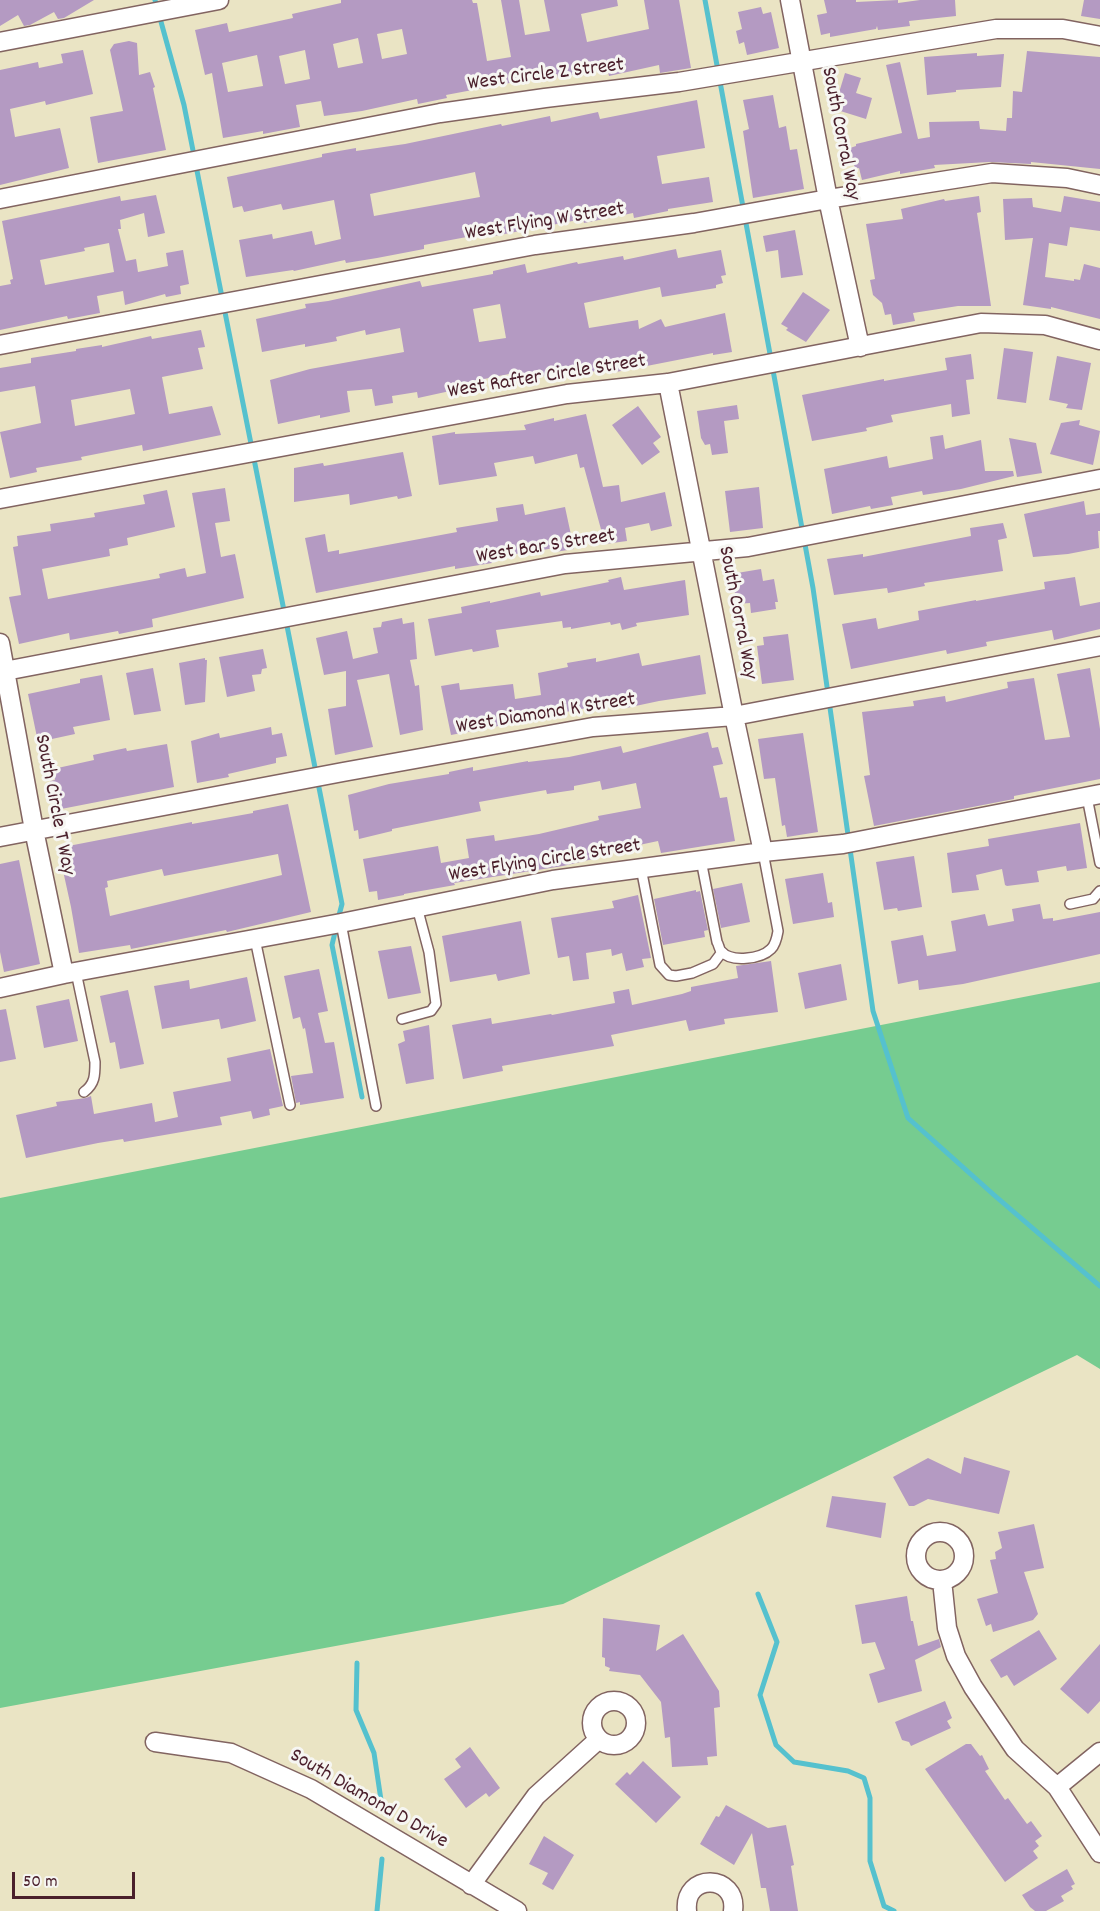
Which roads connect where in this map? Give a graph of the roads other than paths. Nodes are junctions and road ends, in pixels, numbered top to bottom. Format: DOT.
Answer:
graph roads {
  1 [pos="219,0"];
  2 [pos="790,0"];
  3 [pos="1100,36"];
  4 [pos="0,42"];
  5 [pos="802,61"];
  6 [pos="1100,185"];
  7 [pos="0,199"];
  8 [pos="828,199"];
  9 [pos="1100,340"];
  10 [pos="0,345"];
  11 [pos="860,347"];
  12 [pos="668,383"];
  13 [pos="1100,479"];
  14 [pos="0,499"];
  15 [pos="700,551"];
  16 [pos="0,643"];
  17 [pos="1100,646"];
  18 [pos="3,671"];
  19 [pos="734,716"];
  20 [pos="1093,796"];
  21 [pos="34,831"];
  22 [pos="0,837"];
  23 [pos="764,852"];
  24 [pos="701,860"];
  25 [pos="1100,863"];
  26 [pos="642,868"];
  27 [pos="1100,891"];
  28 [pos="1070,904"];
  29 [pos="417,907"];
  30 [pos="341,923"];
  31 [pos="255,939"];
  32 [pos="722,952"];
  33 [pos="70,973"];
  34 [pos="0,988"];
  35 [pos="402,1019"];
  36 [pos="84,1092"];
  37 [pos="290,1105"];
  38 [pos="376,1106"];
  39 [pos="942,1580"];
  40 [pos="599,1739"];
  41 [pos="155,1742"];
  42 [pos="1100,1752"];
  43 [pos="1057,1787"];
  44 [pos="1100,1853"];
  45 [pos="471,1885"];
  46 [pos="517,1911"];
  47 [pos="687,1911"];
  48 [pos="733,1911"];
  1 -- 4 [label="street"];
  2 -- 5 [label="street, South Corral Way"];
  3 -- 5 [label="street, West Circle Z Street"];
  5 -- 7 [label="street, West Circle Z Street"];
  5 -- 8 [label="street, South Corral Way"];
  6 -- 8 [label="street, West Flying W Street"];
  8 -- 10 [label="street, West Flying W Street"];
  8 -- 11 [label="street, South Corral Way"];
  9 -- 11 [label="street, West Rafter Circle Street"];
  11 -- 12 [label="street, West Rafter Circle Street"];
  12 -- 14 [label="street, West Rafter Circle Street"];
  12 -- 15 [label="street, South Corral Way"];
  13 -- 15 [label="street, West Bar S Street"];
  15 -- 18 [label="street, West Bar S Street"];
  15 -- 19 [label="street, South Corral Way"];
  16 -- 18 [label="street, South Circle T Way"];
  17 -- 19 [label="street, West Diamond K Street"];
  18 -- 21 [label="street, South Circle T Way"];
  19 -- 21 [label="street, West Diamond K Street"];
  19 -- 23 [label="street, South Corral Way"];
  20 -- 23 [label="street, West Flying Circle Street"];
  20 -- 25 [label="lane"];
  21 -- 22 [label="street, West Diamond K Street"];
  21 -- 33 [label="street, South Circle T Way"];
  23 -- 24 [label="street, West Flying Circle Street"];
  23 -- 32 [label="lane"];
  24 -- 26 [label="street, West Flying Circle Street"];
  24 -- 32 [label="lane"];
  26 -- 29 [label="street, West Flying Circle Street"];
  26 -- 32 [label="lane"];
  27 -- 28 [label="lane"];
  29 -- 30 [label="street, West Flying Circle Street"];
  29 -- 35 [label="lane"];
  30 -- 31 [label="street, West Flying Circle Street"];
  30 -- 38 [label="lane"];
  31 -- 33 [label="street, West Flying Circle Street"];
  31 -- 37 [label="lane"];
  33 -- 34 [label="street, West Flying Circle Street"];
  33 -- 36 [label="lane"];
  39 -- 43 [label="street"];
  40 -- 45 [label="street"];
  41 -- 45 [label="street, South Diamond D Drive"];
  42 -- 43 [label="street"];
  43 -- 44 [label="street"];
  45 -- 46 [label="street, South Diamond D Drive"];
  47 -- 48 [label="street"];
}
